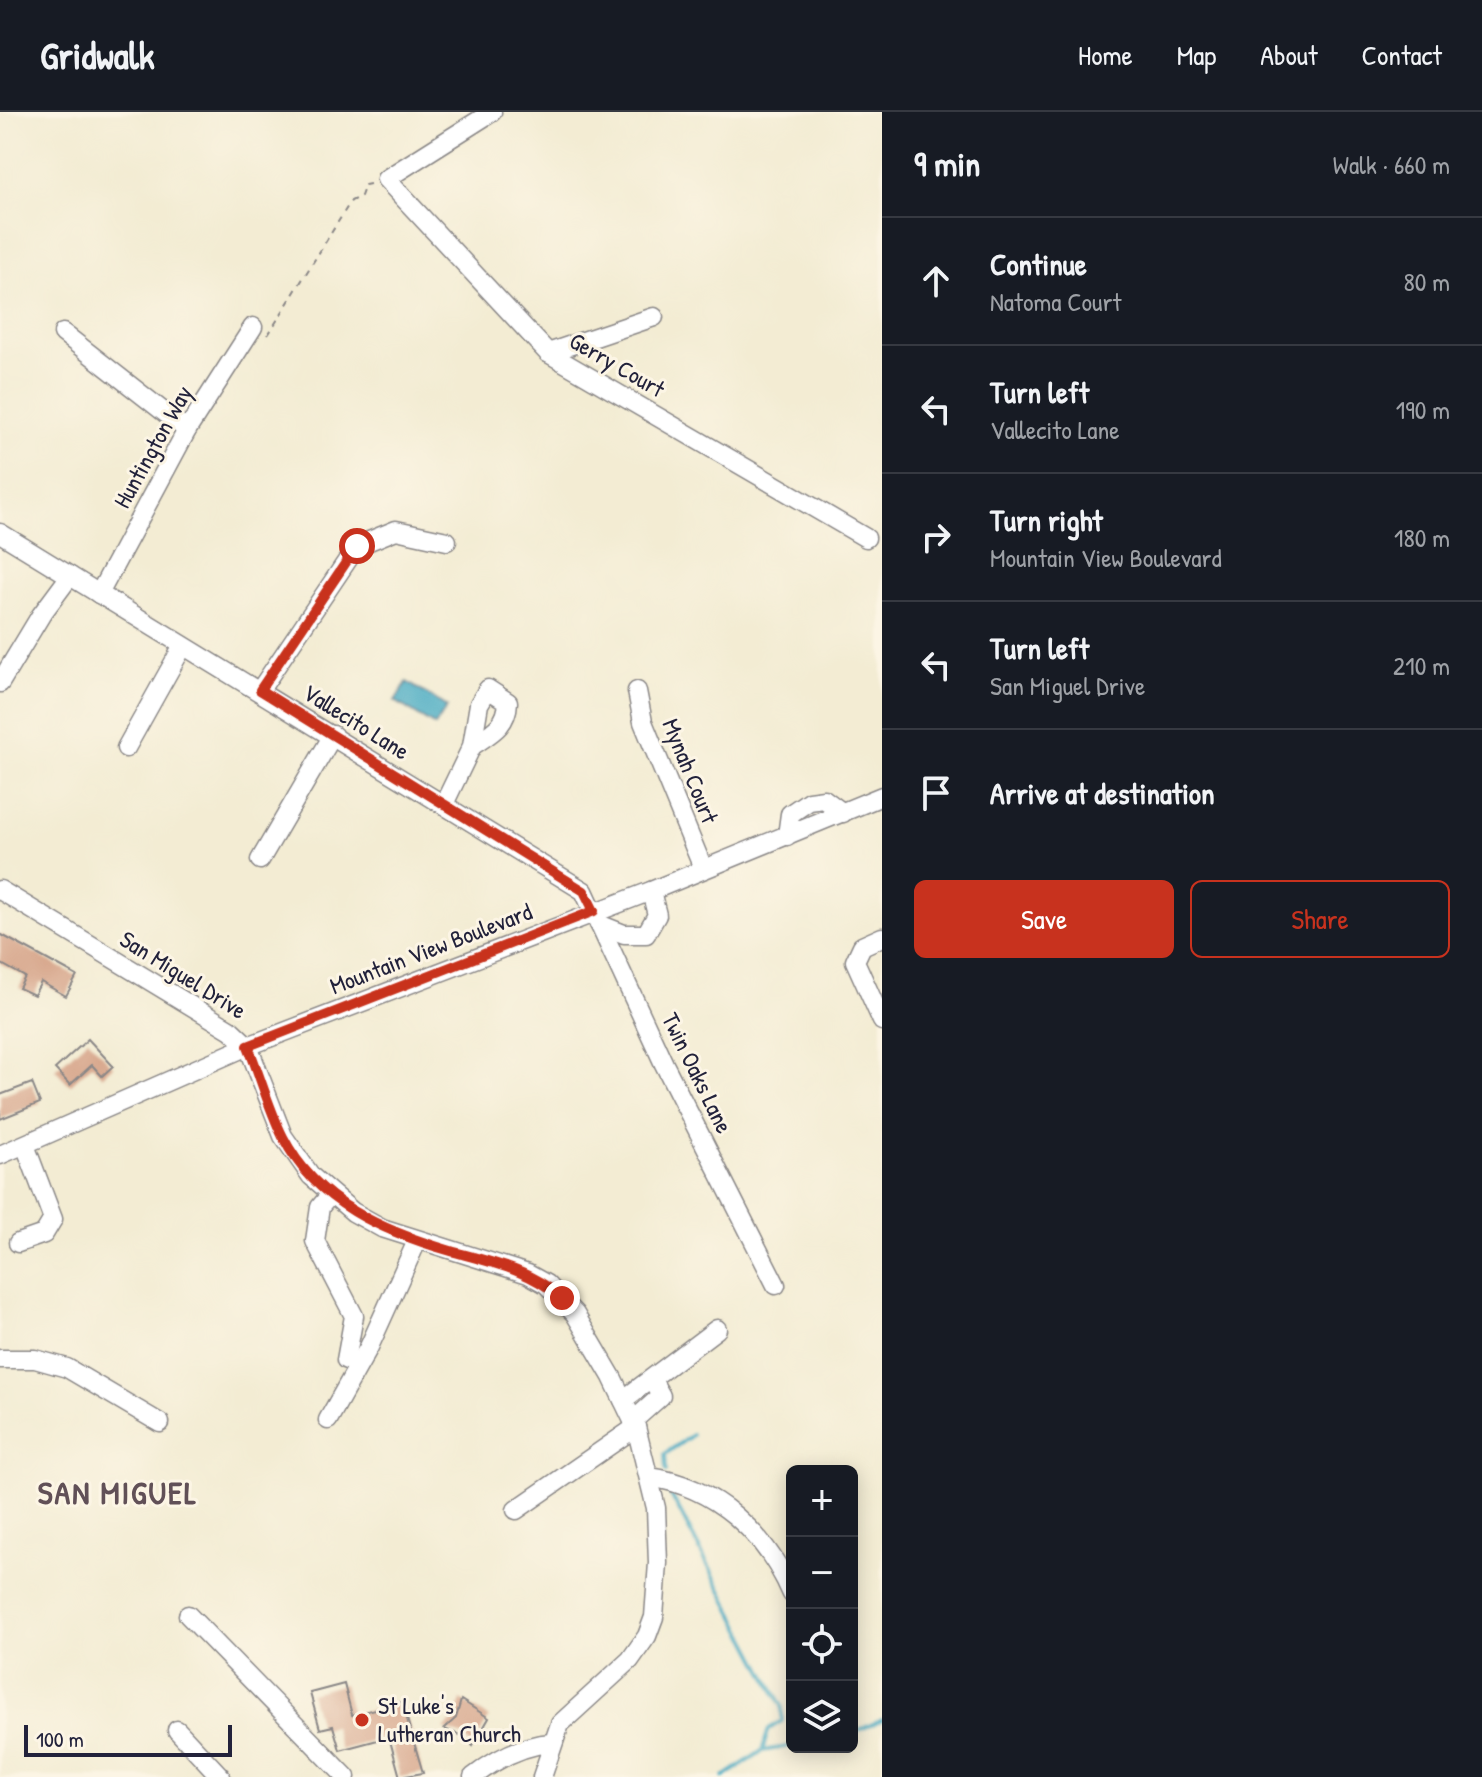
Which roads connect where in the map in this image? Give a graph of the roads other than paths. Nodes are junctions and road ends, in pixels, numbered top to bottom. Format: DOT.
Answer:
graph roads {
  1 [pos="492,112"];
  2 [pos="654,317"];
  3 [pos="63,333"];
  4 [pos="258,334"];
  5 [pos="548,353"];
  6 [pos="187,430"];
  7 [pos="0,533"];
  8 [pos="866,538"];
  9 [pos="447,541"];
  10 [pos="70,576"];
  11 [pos="99,594"];
  12 [pos="183,646"];
  13 [pos="0,683"];
  14 [pos="260,690"];
  15 [pos="637,691"];
  16 [pos="333,735"];
  17 [pos="472,746"];
  18 [pos="126,748"];
  19 [pos="878,798"];
  20 [pos="444,804"];
  21 [pos="882,817"];
  22 [pos="260,860"];
  23 [pos="703,868"];
  24 [pos="0,890"];
  25 [pos="651,891"];
  26 [pos="597,918"];
  27 [pos="882,937"];
  28 [pos="882,1021"];
  29 [pos="248,1046"];
  30 [pos="25,1145"];
  31 [pos="0,1155"];
  32 [pos="331,1194"];
  33 [pos="417,1241"];
  34 [pos="18,1243"];
  35 [pos="776,1285"];
  36 [pos="717,1329"];
  37 [pos="0,1359"];
  38 [pos="346,1360"];
  39 [pos="652,1380"];
  40 [pos="623,1400"];
  41 [pos="328,1420"];
  42 [pos="160,1423"];
  43 [pos="635,1424"];
  44 [pos="649,1477"];
  45 [pos="516,1510"];
  46 [pos="786,1582"];
  47 [pos="188,1615"];
  48 [pos="177,1730"];
  49 [pos="551,1743"];
  50 [pos="221,1777"];
  51 [pos="346,1777"];
  52 [pos="473,1777"];
  53 [pos="542,1777"];
  1 -- 5 [label="street, Gerry Court"];
  2 -- 5 [label="street"];
  3 -- 6 [label="street"];
  4 -- 6 [label="street, Huntington Way"];
  5 -- 8 [label="street, Gerry Court"];
  6 -- 11 [label="street, Huntington Way"];
  7 -- 10 [label="street, Vallecito Lane"];
  9 -- 14 [label="street"];
  10 -- 11 [label="street, Vallecito Lane"];
  10 -- 13 [label="street"];
  11 -- 12 [label="street, Vallecito Lane"];
  12 -- 14 [label="street, Vallecito Lane"];
  12 -- 18 [label="street"];
  14 -- 16 [label="street, Vallecito Lane"];
  15 -- 23 [label="street, Mynah Court"];
  16 -- 20 [label="street, Vallecito Lane"];
  16 -- 22 [label="street"];
  17 -- 20 [label="street"];
  19 -- 21 [label="street"];
  19 -- 23 [label="street, Mountain View Boulevard"];
  20 -- 26 [label="street, Vallecito Lane"];
  23 -- 25 [label="street, Mountain View Boulevard"];
  24 -- 29 [label="street, San Miguel Drive"];
  25 -- 26 [label="street, Mountain View Boulevard"];
  25 -- 26 [label="street"];
  26 -- 29 [label="street, Mountain View Boulevard"];
  26 -- 35 [label="street, Twin Oaks Lane"];
  27 -- 28 [label="street"];
  29 -- 30 [label="street, Mountain View Boulevard"];
  29 -- 32 [label="street, San Miguel Drive"];
  30 -- 31 [label="street, Mountain View Boulevard"];
  30 -- 34 [label="street"];
  32 -- 33 [label="street, San Miguel Drive"];
  32 -- 38 [label="street"];
  33 -- 40 [label="street, San Miguel Drive"];
  33 -- 41 [label="street"];
  36 -- 39 [label="street"];
  37 -- 42 [label="street"];
  39 -- 40 [label="street"];
  39 -- 43 [label="street"];
  40 -- 43 [label="street, San Miguel Drive"];
  43 -- 44 [label="street, San Miguel Drive"];
  43 -- 45 [label="street"];
  44 -- 46 [label="street"];
  44 -- 49 [label="street, San Miguel Drive"];
  47 -- 51 [label="street"];
  48 -- 50 [label="street"];
  49 -- 52 [label="street"];
  49 -- 53 [label="street, San Miguel Drive"];
}
